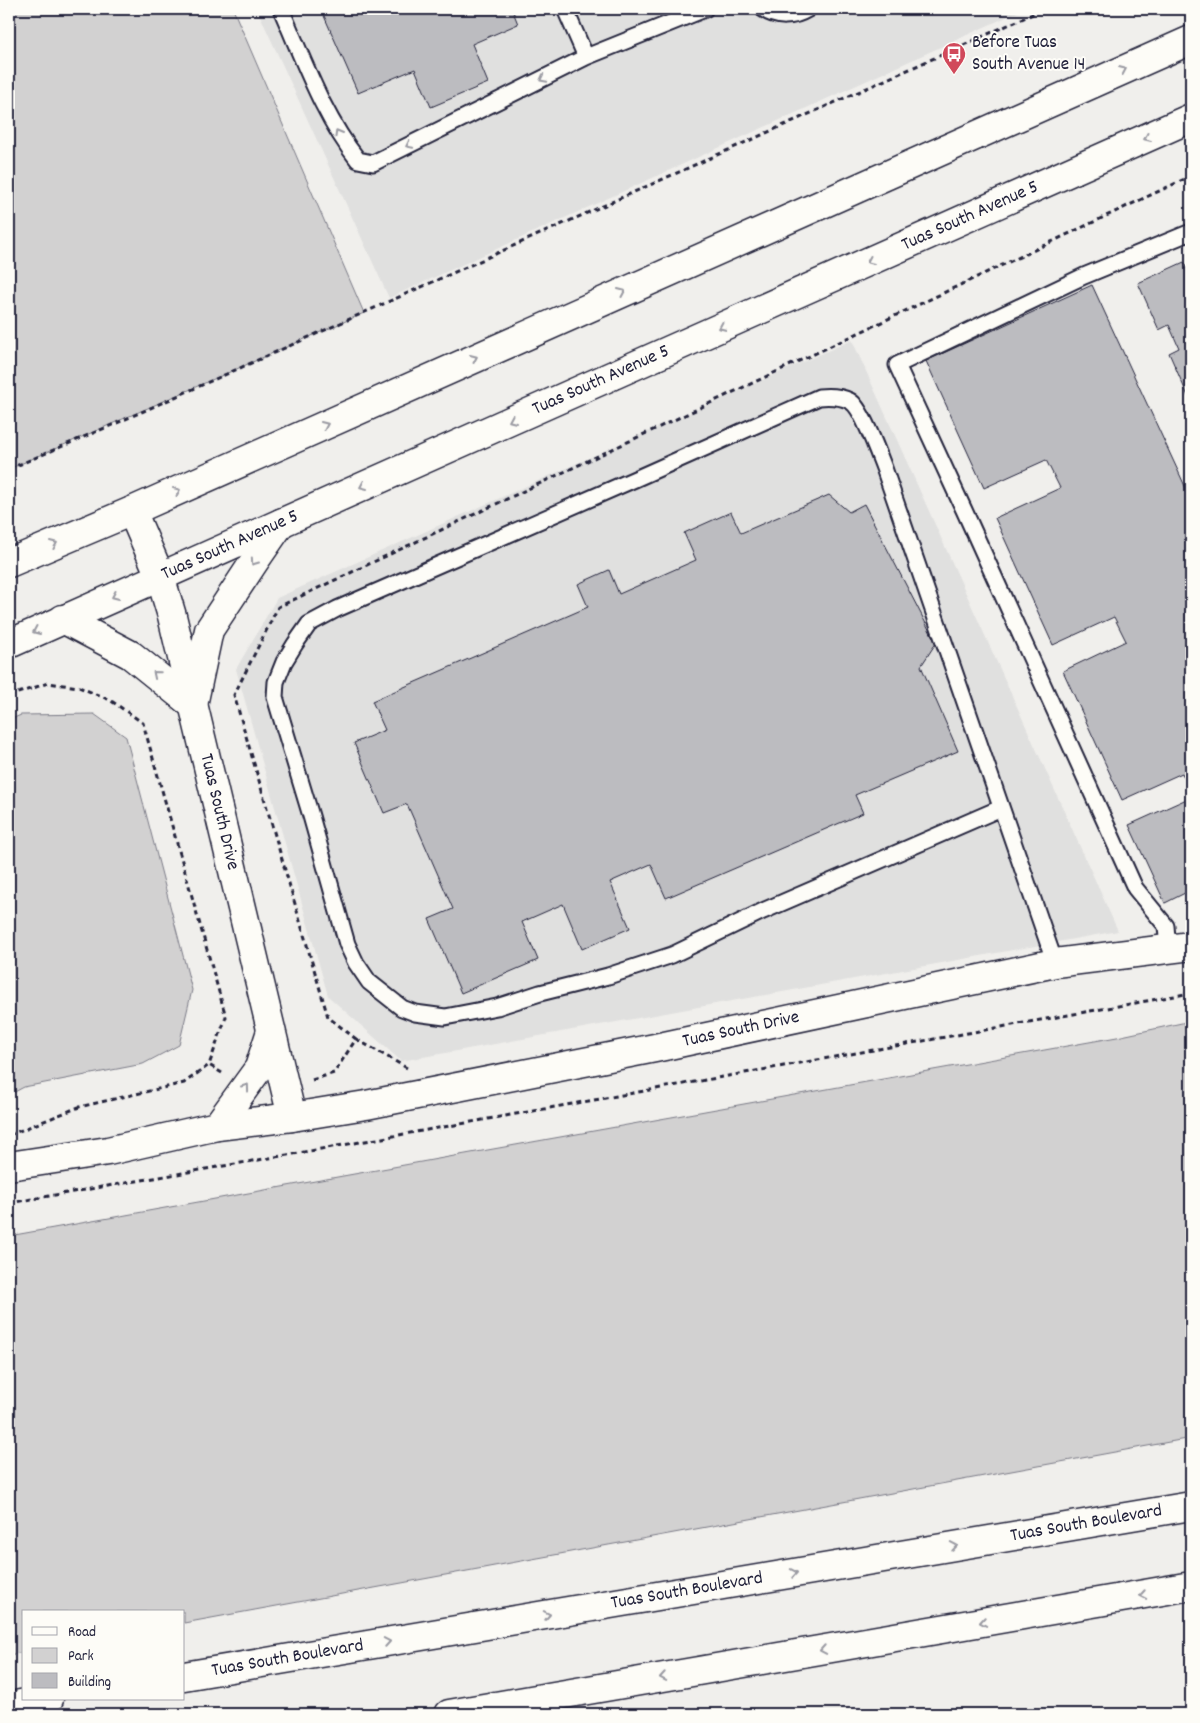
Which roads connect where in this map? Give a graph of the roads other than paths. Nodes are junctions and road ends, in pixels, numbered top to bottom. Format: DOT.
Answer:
graph roads {
  1 [pos="281,9"];
  2 [pos="565,9"];
  3 [pos="705,9"];
  4 [pos="763,9"];
  5 [pos="808,9"];
  6 [pos="1191,40"];
  7 [pos="586,57"];
  8 [pos="1191,118"];
  9 [pos="1191,232"];
  10 [pos="132,511"];
  11 [pos="282,522"];
  12 [pos="9,563"];
  13 [pos="160,576"];
  14 [pos="63,619"];
  15 [pos="9,644"];
  16 [pos="194,706"];
  17 [pos="1001,808"];
  18 [pos="1180,947"];
  19 [pos="1055,963"];
  20 [pos="271,1031"];
  21 [pos="292,1117"];
  22 [pos="217,1126"];
  23 [pos="9,1166"];
  24 [pos="1191,1506"];
  25 [pos="1191,1586"];
  26 [pos="185,1676"];
  27 [pos="43,1700"];
  28 [pos="9,1706"];
  29 [pos="449,1714"];
  7 -- 1 [label="lane, one-way"];
  2 -- 7 [label="lane"];
  3 -- 7 [label="lane"];
  4 -- 5 [label="lane"];
  10 -- 6 [label="main road, one-way"];
  8 -- 11 [label="main road, Tuas South Avenue 5, one-way"];
  9 -- 18 [label="lane"];
  12 -- 10 [label="main road, one-way"];
  10 -- 13 [label="main road, Tuas South Drive"];
  11 -- 13 [label="main road, Tuas South Avenue 5"];
  11 -- 16 [label="main road, one-way"];
  13 -- 14 [label="main road, Tuas South Avenue 5, one-way"];
  13 -- 16 [label="main road, Tuas South Drive"];
  14 -- 15 [label="main road, Tuas South Avenue 5, one-way"];
  16 -- 14 [label="main road, one-way"];
  16 -- 20 [label="main road, Tuas South Drive"];
  17 -- 17 [label="lane"];
  17 -- 19 [label="lane"];
  18 -- 19 [label="main road, Tuas South Drive"];
  19 -- 21 [label="main road, Tuas South Drive"];
  20 -- 21 [label="main road, Tuas South Drive"];
  22 -- 20 [label="main road, one-way"];
  21 -- 22 [label="main road, Tuas South Drive"];
  22 -- 23 [label="main road, Tuas South Drive"];
  26 -- 24 [label="main road, Tuas South Boulevard, one-way"];
  25 -- 29 [label="main road, one-way"];
  27 -- 28 [label="main road"];
}
